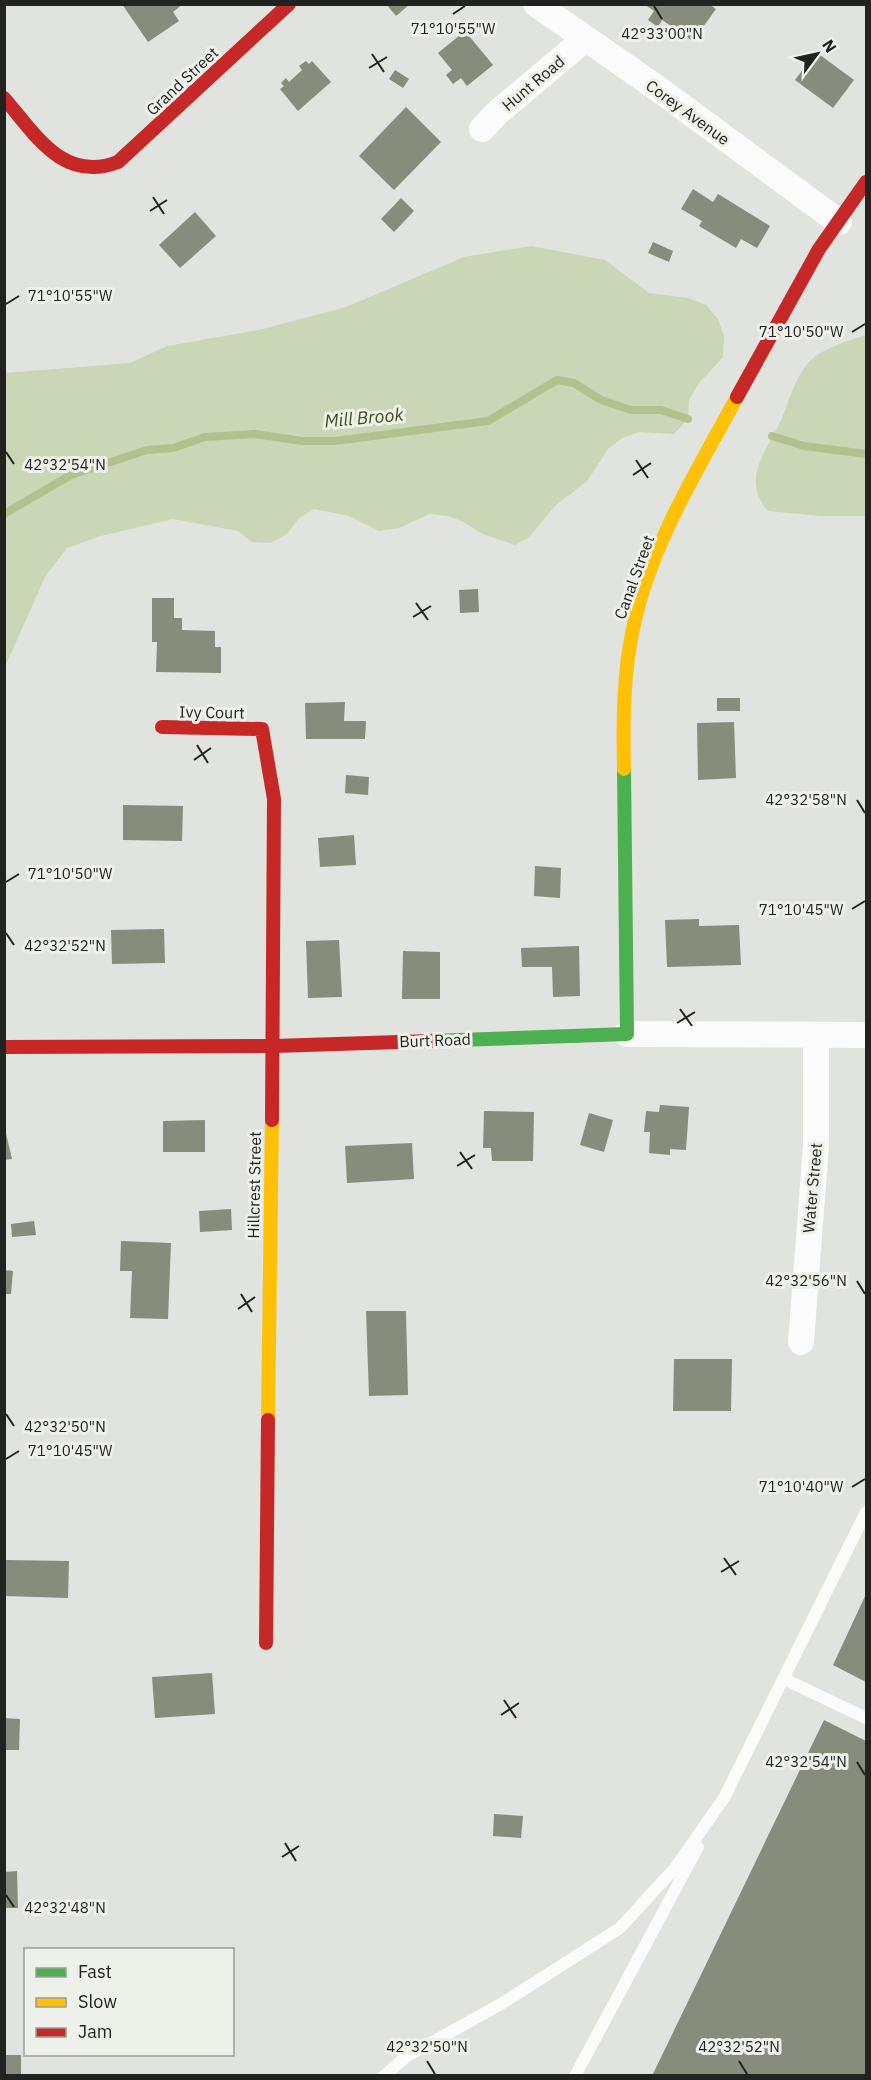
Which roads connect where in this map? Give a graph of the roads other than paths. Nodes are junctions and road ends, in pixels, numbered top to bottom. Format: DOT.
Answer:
graph roads {
  1 [pos="289,4"];
  2 [pos="536,4"];
  3 [pos="585,39"];
  4 [pos="4,98"];
  5 [pos="482,129"];
  6 [pos="867,182"];
  7 [pos="839,222"];
  8 [pos="162,727"];
  9 [pos="262,729"];
  10 [pos="627,1034"];
  11 [pos="816,1035"];
  12 [pos="867,1035"];
  13 [pos="274,1046"];
  14 [pos="4,1047"];
  15 [pos="801,1342"];
  16 [pos="867,1512"];
  17 [pos="266,1643"];
  18 [pos="784,1679"];
  19 [pos="867,1718"];
  20 [pos="724,1798"];
  21 [pos="384,2076"];
  22 [pos="575,2076"];
  1 -- 4 [label="street, Grand Street"];
  2 -- 3 [label="street, Corey Avenue"];
  3 -- 5 [label="street, Hunt Road"];
  3 -- 7 [label="street, Corey Avenue"];
  6 -- 7 [label="street, Canal Street"];
  7 -- 10 [label="street, Canal Street"];
  8 -- 9 [label="street, Ivy Court"];
  9 -- 13 [label="street, Hillcrest Street"];
  10 -- 11 [label="street, Burt Road"];
  10 -- 13 [label="street, Burt Road"];
  11 -- 12 [label="street, Burt Road"];
  11 -- 15 [label="street, Water Street"];
  13 -- 14 [label="street, Burt Road"];
  13 -- 17 [label="street, Hillcrest Street"];
  16 -- 18 [label="lane"];
  18 -- 19 [label="lane"];
  18 -- 20 [label="lane"];
  20 -- 21 [label="lane"];
  20 -- 22 [label="lane"];
}
